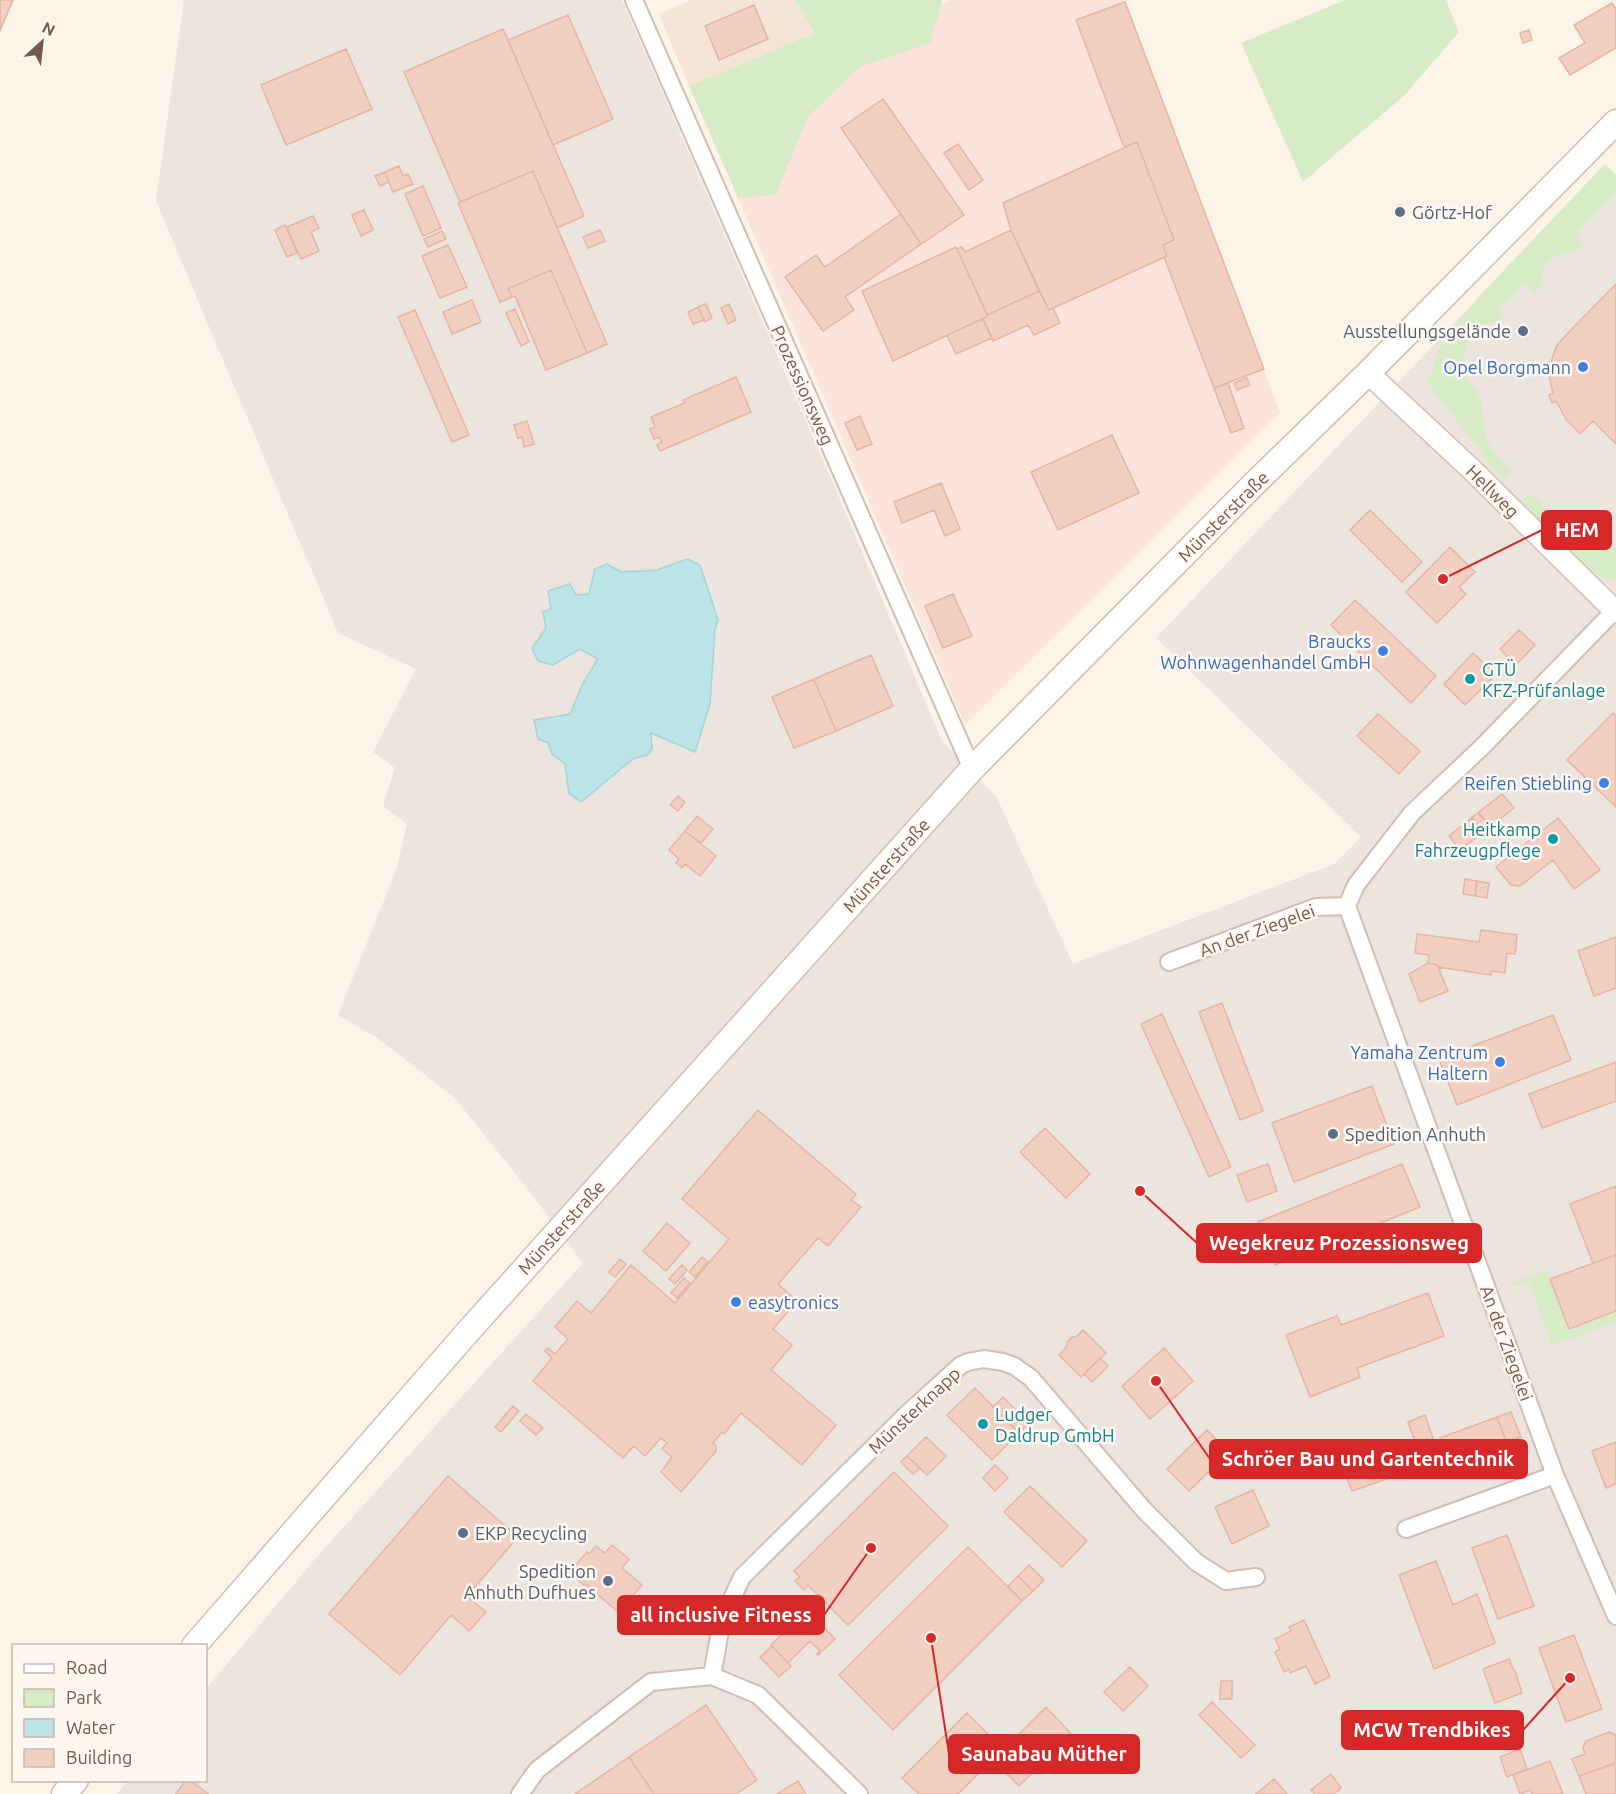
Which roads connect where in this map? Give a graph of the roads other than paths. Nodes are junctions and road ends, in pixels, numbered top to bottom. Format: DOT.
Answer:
graph roads {
  1 [pos="634,0"];
  2 [pos="1616,122"];
  3 [pos="1368,374"];
  4 [pos="1616,611"];
  5 [pos="972,769"];
  6 [pos="1347,906"];
  7 [pos="1170,962"];
  8 [pos="1555,1475"];
  9 [pos="1406,1529"];
  10 [pos="1256,1577"];
  11 [pos="1616,1616"];
  12 [pos="196,1644"];
  13 [pos="712,1676"];
  14 [pos="74,1782"];
  15 [pos="64,1794"];
  16 [pos="520,1794"];
  17 [pos="859,1794"];
  1 -- 5 [label="street, Prozessionsweg"];
  2 -- 3 [label="main road, Münsterstraße"];
  3 -- 4 [label="street, Hellweg"];
  3 -- 5 [label="main road, Münsterstraße"];
  4 -- 6 [label="street"];
  5 -- 12 [label="main road, Münsterstraße"];
  6 -- 7 [label="street, An der Ziegelei"];
  6 -- 8 [label="street, An der Ziegelei"];
  8 -- 9 [label="street"];
  8 -- 11 [label="street, An der Ziegelei"];
  10 -- 13 [label="street, Münsterknapp"];
  13 -- 16 [label="street"];
  13 -- 17 [label="street"];
  14 -- 15 [label="main road"];
}
